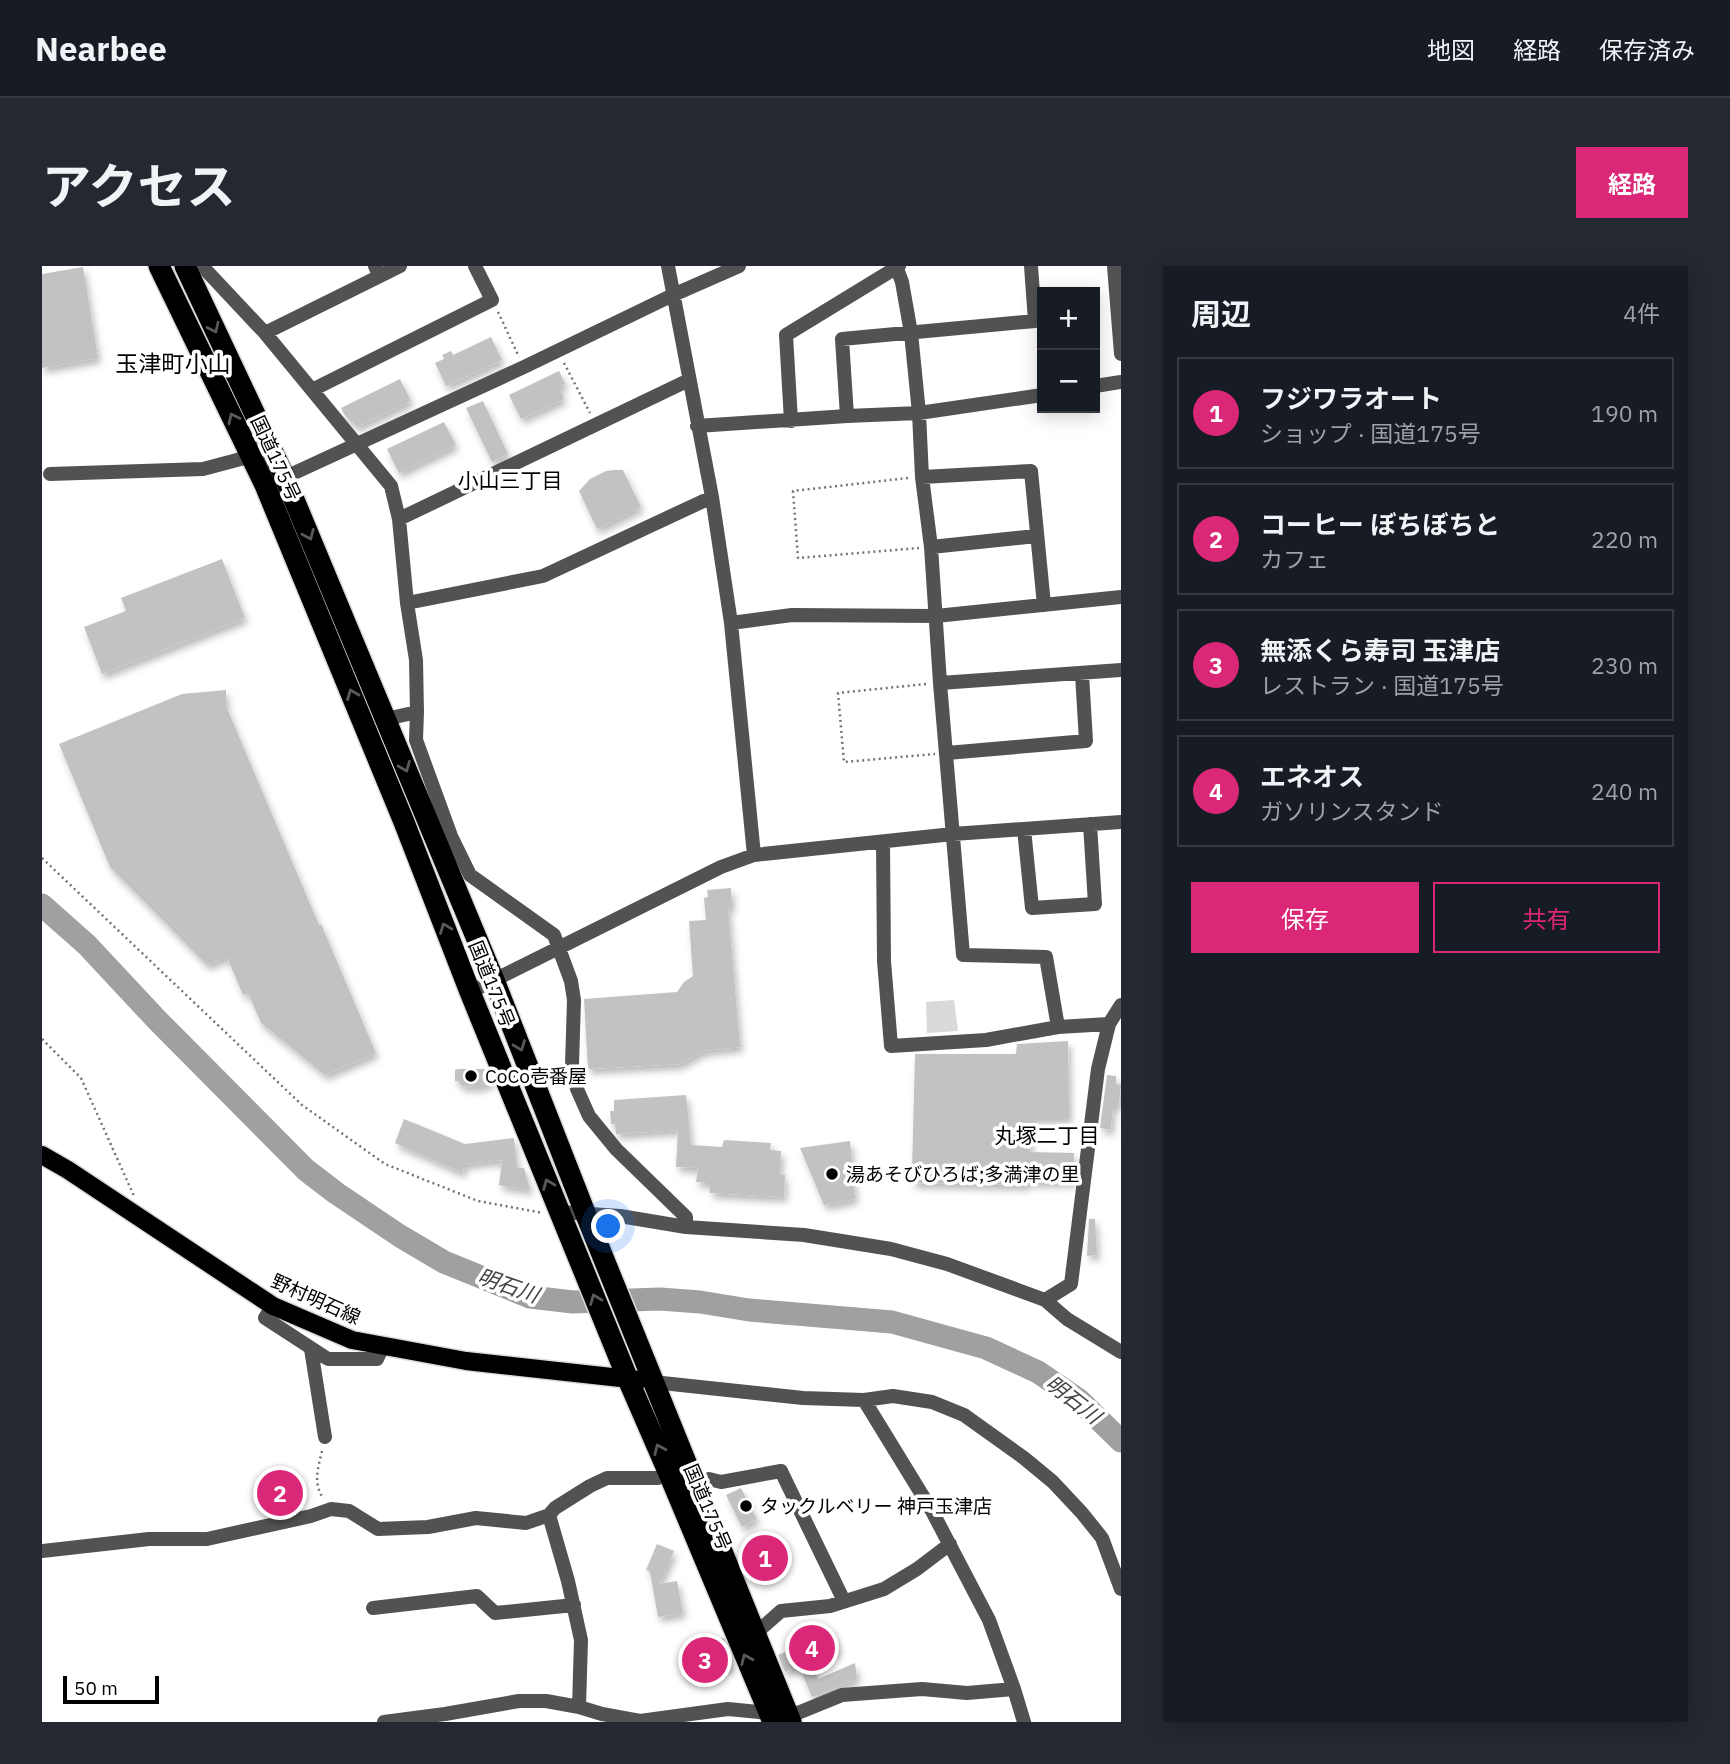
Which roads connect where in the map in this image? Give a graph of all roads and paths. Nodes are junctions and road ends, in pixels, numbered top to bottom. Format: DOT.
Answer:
graph roads {
  1 [pos="159,266"];
  2 [pos="185,266"];
  3 [pos="198,266"];
  4 [pos="400,266"];
  5 [pos="475,266"];
  6 [pos="668,266"];
  7 [pos="739,266"];
  8 [pos="897,266"];
  9 [pos="1031,266"];
  10 [pos="1114,266"];
  11 [pos="377,271"];
  12 [pos="673,295"];
  13 [pos="492,300"];
  14 [pos="265,333"];
  15 [pos="911,333"];
  16 [pos="558,351"];
  17 [pos="1121,354"];
  18 [pos="524,367"];
  19 [pos="689,380"];
  20 [pos="1121,382"];
  21 [pos="1100,385"];
  22 [pos="312,390"];
  23 [pos="1037,396"];
  24 [pos="919,413"];
  25 [pos="846,416"];
  26 [pos="791,421"];
  27 [pos="596,424"];
  28 [pos="697,426"];
  29 [pos="357,444"];
  30 [pos="251,456"];
  31 [pos="50,474"];
  32 [pos="922,477"];
  33 [pos="285,478"];
  34 [pos="265,485"];
  35 [pos="712,497"];
  36 [pos="398,519"];
  37 [pos="1036,536"];
  38 [pos="931,547"];
  39 [pos="1121,597"];
  40 [pos="407,603"];
  41 [pos="1044,605"];
  42 [pos="936,616"];
  43 [pos="731,623"];
  44 [pos="1121,670"];
  45 [pos="1082,674"];
  46 [pos="940,683"];
  47 [pos="417,712"];
  48 [pos="386,719"];
  49 [pos="947,753"];
  50 [pos="1121,822"];
  51 [pos="1090,824"];
  52 [pos="1024,829"];
  53 [pos="953,834"];
  54 [pos="444,839"];
  55 [pos="883,842"];
  56 [pos="754,856"];
  57 [pos="42,858"];
  58 [pos="558,948"];
  59 [pos="494,980"];
  60 [pos="470,992"];
  61 [pos="1121,1005"];
  62 [pos="1109,1024"];
  63 [pos="1058,1027"];
  64 [pos="42,1039"];
  65 [pos="42,1155"];
  66 [pos="135,1198"];
  67 [pos="560,1212"];
  68 [pos="586,1215"];
  69 [pos="686,1227"];
  70 [pos="1045,1300"];
  71 [pos="273,1306"];
  72 [pos="383,1346"];
  73 [pos="311,1349"];
  74 [pos="1121,1352"];
  75 [pos="627,1377"];
  76 [pos="653,1382"];
  77 [pos="863,1400"];
  78 [pos="325,1437"];
  79 [pos="658,1478"];
  80 [pos="709,1479"];
  81 [pos="331,1509"];
  82 [pos="549,1515"];
  83 [pos="950,1544"];
  84 [pos="42,1551"];
  85 [pos="1121,1589"];
  86 [pos="845,1601"];
  87 [pos="574,1605"];
  88 [pos="373,1608"];
  89 [pos="756,1633"];
  90 [pos="1014,1689"];
  91 [pos="579,1707"];
  92 [pos="603,1718"];
  93 [pos="780,1718"];
  94 [pos="384,1722"];
  95 [pos="1024,1722"];
  30 -- 1 [label="highway, 国道175号, one-way"];
  2 -- 33 [label="highway, 国道175号, one-way"];
  3 -- 14 [label="street"];
  4 -- 11 [label="street"];
  5 -- 13 [label="street"];
  6 -- 12 [label="street"];
  7 -- 12 [label="street"];
  8 -- 15 [label="street"];
  8 -- 26 [label="street"];
  9 -- 15 [label="street"];
  10 -- 17 [label="street"];
  11 -- 14 [label="street"];
  12 -- 16 [label="street"];
  12 -- 19 [label="street"];
  13 -- 18 [label="path"];
  13 -- 22 [label="street"];
  14 -- 22 [label="street"];
  15 -- 24 [label="street"];
  15 -- 25 [label="street"];
  16 -- 18 [label="street"];
  16 -- 27 [label="path"];
  18 -- 29 [label="street"];
  19 -- 27 [label="street"];
  19 -- 28 [label="street"];
  20 -- 21 [label="street"];
  22 -- 29 [label="street"];
  23 -- 24 [label="street"];
  24 -- 25 [label="street"];
  24 -- 32 [label="street"];
  25 -- 26 [label="street"];
  26 -- 28 [label="street"];
  27 -- 36 [label="street"];
  28 -- 35 [label="street"];
  29 -- 33 [label="street"];
  29 -- 36 [label="street"];
  30 -- 31 [label="street"];
  30 -- 34 [label="highway, 国道175号"];
  32 -- 37 [label="street"];
  32 -- 38 [label="street"];
  32 -- 38 [label="path"];
  33 -- 34 [label="street"];
  33 -- 48 [label="highway, 国道175号, one-way"];
  60 -- 34 [label="highway, 国道175号, one-way"];
  35 -- 40 [label="street"];
  35 -- 43 [label="street"];
  36 -- 40 [label="street"];
  37 -- 38 [label="street"];
  37 -- 41 [label="street"];
  38 -- 42 [label="street"];
  39 -- 41 [label="street"];
  40 -- 47 [label="street"];
  41 -- 42 [label="street"];
  42 -- 43 [label="street"];
  42 -- 46 [label="street"];
  43 -- 56 [label="street"];
  44 -- 45 [label="street"];
  45 -- 46 [label="street"];
  45 -- 49 [label="street"];
  46 -- 49 [label="street"];
  46 -- 49 [label="path"];
  47 -- 48 [label="street"];
  47 -- 54 [label="street"];
  48 -- 54 [label="highway, 国道175号, one-way"];
  49 -- 53 [label="street"];
  50 -- 51 [label="street"];
  51 -- 52 [label="street"];
  51 -- 52 [label="street"];
  52 -- 53 [label="street"];
  53 -- 55 [label="street"];
  53 -- 63 [label="street"];
  54 -- 58 [label="street"];
  54 -- 59 [label="highway, 国道175号"];
  55 -- 56 [label="street"];
  55 -- 63 [label="street"];
  56 -- 58 [label="street"];
  57 -- 67 [label="path"];
  58 -- 59 [label="street"];
  58 -- 69 [label="street"];
  59 -- 60 [label="street"];
  59 -- 68 [label="highway, 国道175号, one-way"];
  67 -- 60 [label="highway, 国道175号, one-way"];
  61 -- 62 [label="street"];
  62 -- 63 [label="street"];
  62 -- 70 [label="street"];
  64 -- 66 [label="path"];
  65 -- 71 [label="main road, 野村明石線"];
  67 -- 68 [label="street"];
  75 -- 67 [label="highway, 国道175号, one-way"];
  68 -- 69 [label="street"];
  68 -- 76 [label="highway, 国道175号"];
  69 -- 70 [label="street"];
  70 -- 74 [label="street"];
  71 -- 72 [label="main road, 野村明石線"];
  71 -- 73 [label="street"];
  72 -- 73 [label="street"];
  72 -- 75 [label="main road, 野村明石線"];
  73 -- 78 [label="street"];
  75 -- 76 [label="main road, 野村明石線"];
  93 -- 75 [label="highway, 国道175号, one-way"];
  76 -- 77 [label="street"];
  76 -- 89 [label="highway, 国道175号"];
  77 -- 83 [label="street"];
  77 -- 85 [label="street"];
  78 -- 81 [label="path"];
  79 -- 82 [label="street"];
  80 -- 86 [label="street"];
  81 -- 82 [label="street"];
  81 -- 84 [label="street"];
  82 -- 87 [label="street"];
  83 -- 86 [label="street"];
  83 -- 90 [label="street"];
  86 -- 89 [label="street"];
  87 -- 88 [label="street"];
  87 -- 91 [label="street"];
  89 -- 93 [label="highway, 国道175号"];
  90 -- 93 [label="street"];
  90 -- 95 [label="street"];
  91 -- 92 [label="street"];
  91 -- 94 [label="street"];
  92 -- 93 [label="street"];
}
